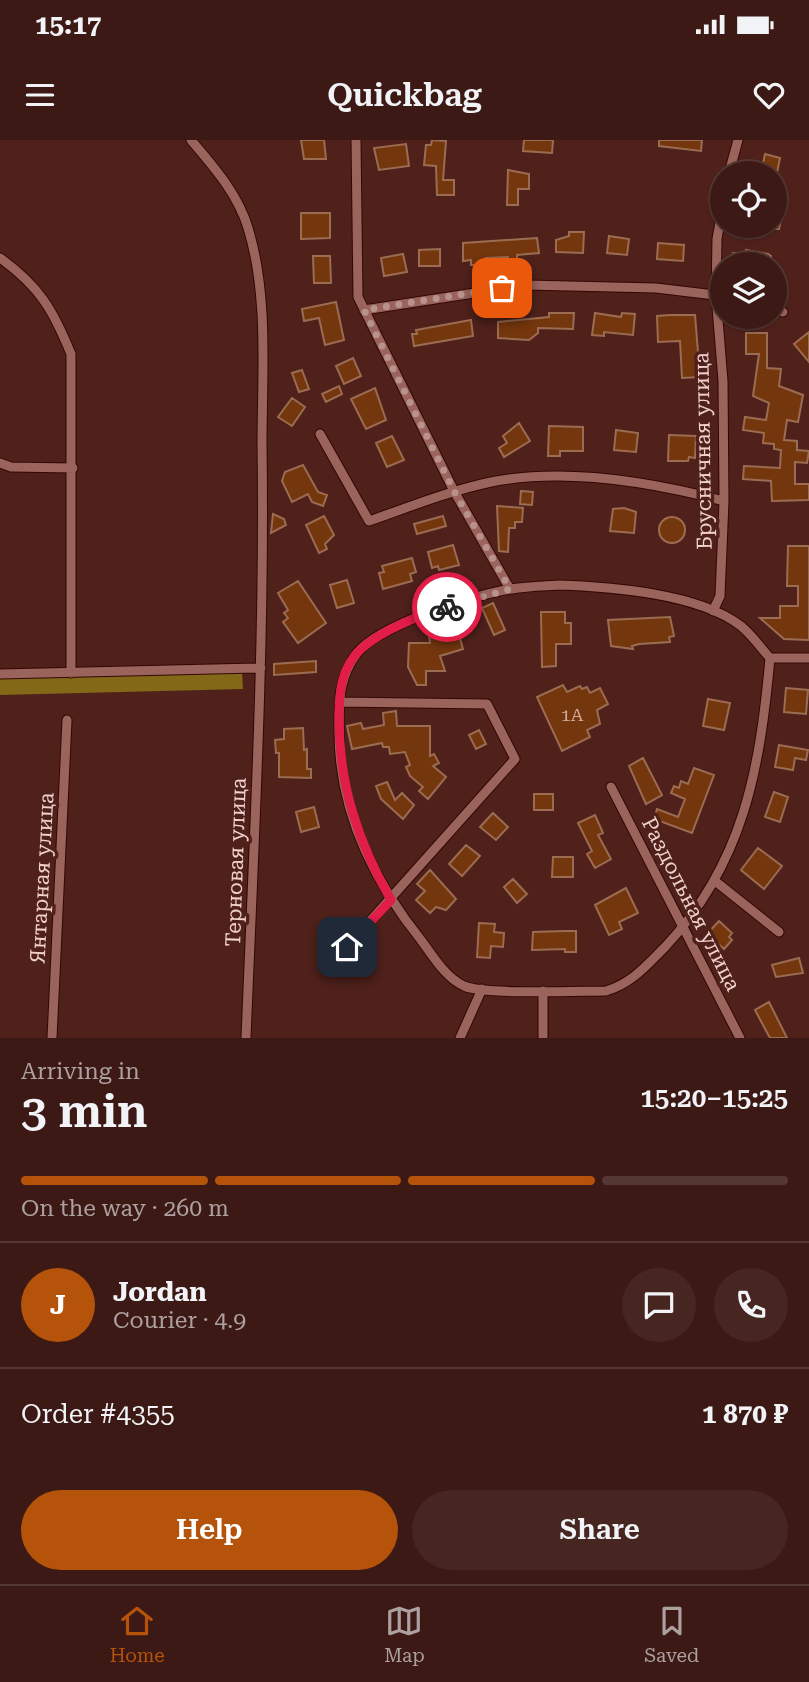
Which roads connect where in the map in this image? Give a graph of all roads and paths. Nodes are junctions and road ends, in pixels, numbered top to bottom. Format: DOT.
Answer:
graph roads {
  1 [pos="191,140"];
  2 [pos="356,140"];
  3 [pos="738,140"];
  4 [pos="732,161"];
  5 [pos="0,258"];
  6 [pos="710,294"];
  7 [pos="364,310"];
  8 [pos="721,329"];
  9 [pos="320,434"];
  10 [pos="0,463"];
  11 [pos="73,468"];
  12 [pos="454,491"];
  13 [pos="724,501"];
  14 [pos="510,589"];
  15 [pos="713,611"];
  16 [pos="771,657"];
  17 [pos="809,657"];
  18 [pos="261,668"];
  19 [pos="71,673"];
  20 [pos="0,674"];
  21 [pos="339,702"];
  22 [pos="67,720"];
  23 [pos="611,787"];
  24 [pos="715,881"];
  25 [pos="391,900"];
  26 [pos="683,927"];
  27 [pos="779,932"];
  28 [pos="347,947"];
  29 [pos="482,989"];
  30 [pos="543,991"];
  31 [pos="51,1038"];
  32 [pos="246,1038"];
  33 [pos="460,1038"];
  34 [pos="543,1038"];
  35 [pos="740,1038"];
  1 -- 18 [label="street, Терновая улица"];
  2 -- 7 [label="street"];
  3 -- 4 [label="street"];
  5 -- 11 [label="street"];
  6 -- 7 [label="street"];
  7 -- 12 [label="street"];
  8 -- 13 [label="street, Брусничная улица"];
  9 -- 12 [label="street"];
  10 -- 11 [label="street"];
  11 -- 19 [label="street"];
  12 -- 13 [label="street"];
  12 -- 14 [label="street"];
  13 -- 15 [label="street, Брусничная улица"];
  14 -- 15 [label="street"];
  14 -- 21 [label="street"];
  15 -- 16 [label="street"];
  16 -- 17 [label="street"];
  16 -- 24 [label="street"];
  18 -- 19 [label="street"];
  18 -- 32 [label="street, Терновая улица"];
  19 -- 20 [label="street"];
  21 -- 25 [label="street"];
  21 -- 25 [label="street"];
  22 -- 31 [label="street, Янтарная улица"];
  23 -- 26 [label="street, Раздольная улица"];
  24 -- 26 [label="street"];
  24 -- 27 [label="street"];
  25 -- 28 [label="street"];
  25 -- 29 [label="street"];
  26 -- 30 [label="street"];
  26 -- 35 [label="street, Раздольная улица"];
  29 -- 30 [label="street"];
  29 -- 33 [label="street"];
  30 -- 34 [label="street"];
}
